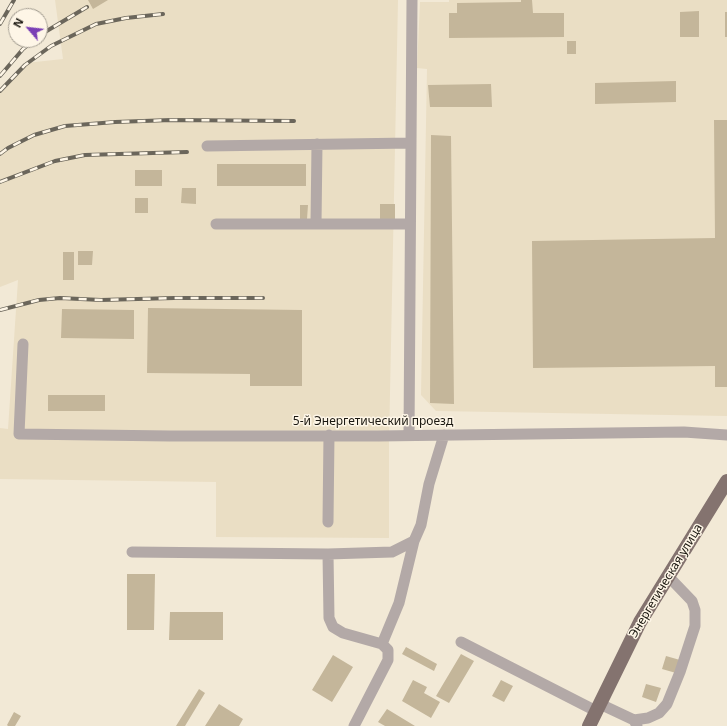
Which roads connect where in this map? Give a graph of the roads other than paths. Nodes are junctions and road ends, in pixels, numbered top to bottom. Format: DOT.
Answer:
graph roads {
  1 [pos="412,0"];
  2 [pos="411,143"];
  3 [pos="317,144"];
  4 [pos="207,146"];
  5 [pos="216,224"];
  6 [pos="316,224"];
  7 [pos="410,224"];
  8 [pos="23,344"];
  9 [pos="329,435"];
  10 [pos="409,435"];
  11 [pos="444,435"];
  12 [pos="727,435"];
  13 [pos="727,482"];
  14 [pos="328,522"];
  15 [pos="414,541"];
  16 [pos="132,552"];
  17 [pos="328,554"];
  18 [pos="668,576"];
  19 [pos="461,642"];
  20 [pos="382,644"];
  21 [pos="598,708"];
  22 [pos="635,723"];
  23 [pos="354,726"];
  24 [pos="589,726"];
  1 -- 2 [label="street"];
  2 -- 3 [label="street"];
  2 -- 7 [label="street"];
  3 -- 4 [label="street"];
  3 -- 6 [label="street"];
  5 -- 6 [label="street"];
  6 -- 7 [label="street"];
  7 -- 10 [label="street"];
  8 -- 9 [label="street, 5-й Энергетический проезд"];
  9 -- 10 [label="street, 5-й Энергетический проезд"];
  9 -- 14 [label="street"];
  10 -- 11 [label="street, 5-й Энергетический проезд"];
  11 -- 12 [label="street, 5-й Энергетический проезд"];
  11 -- 15 [label="street"];
  13 -- 18 [label="main road, Энергетическая улица"];
  15 -- 17 [label="street"];
  15 -- 20 [label="street"];
  16 -- 17 [label="street"];
  17 -- 20 [label="street"];
  18 -- 21 [label="main road, Энергетическая улица"];
  18 -- 22 [label="street"];
  19 -- 21 [label="street"];
  20 -- 23 [label="street"];
  21 -- 22 [label="street"];
  21 -- 24 [label="main road, Энергетическая улица"];
}
